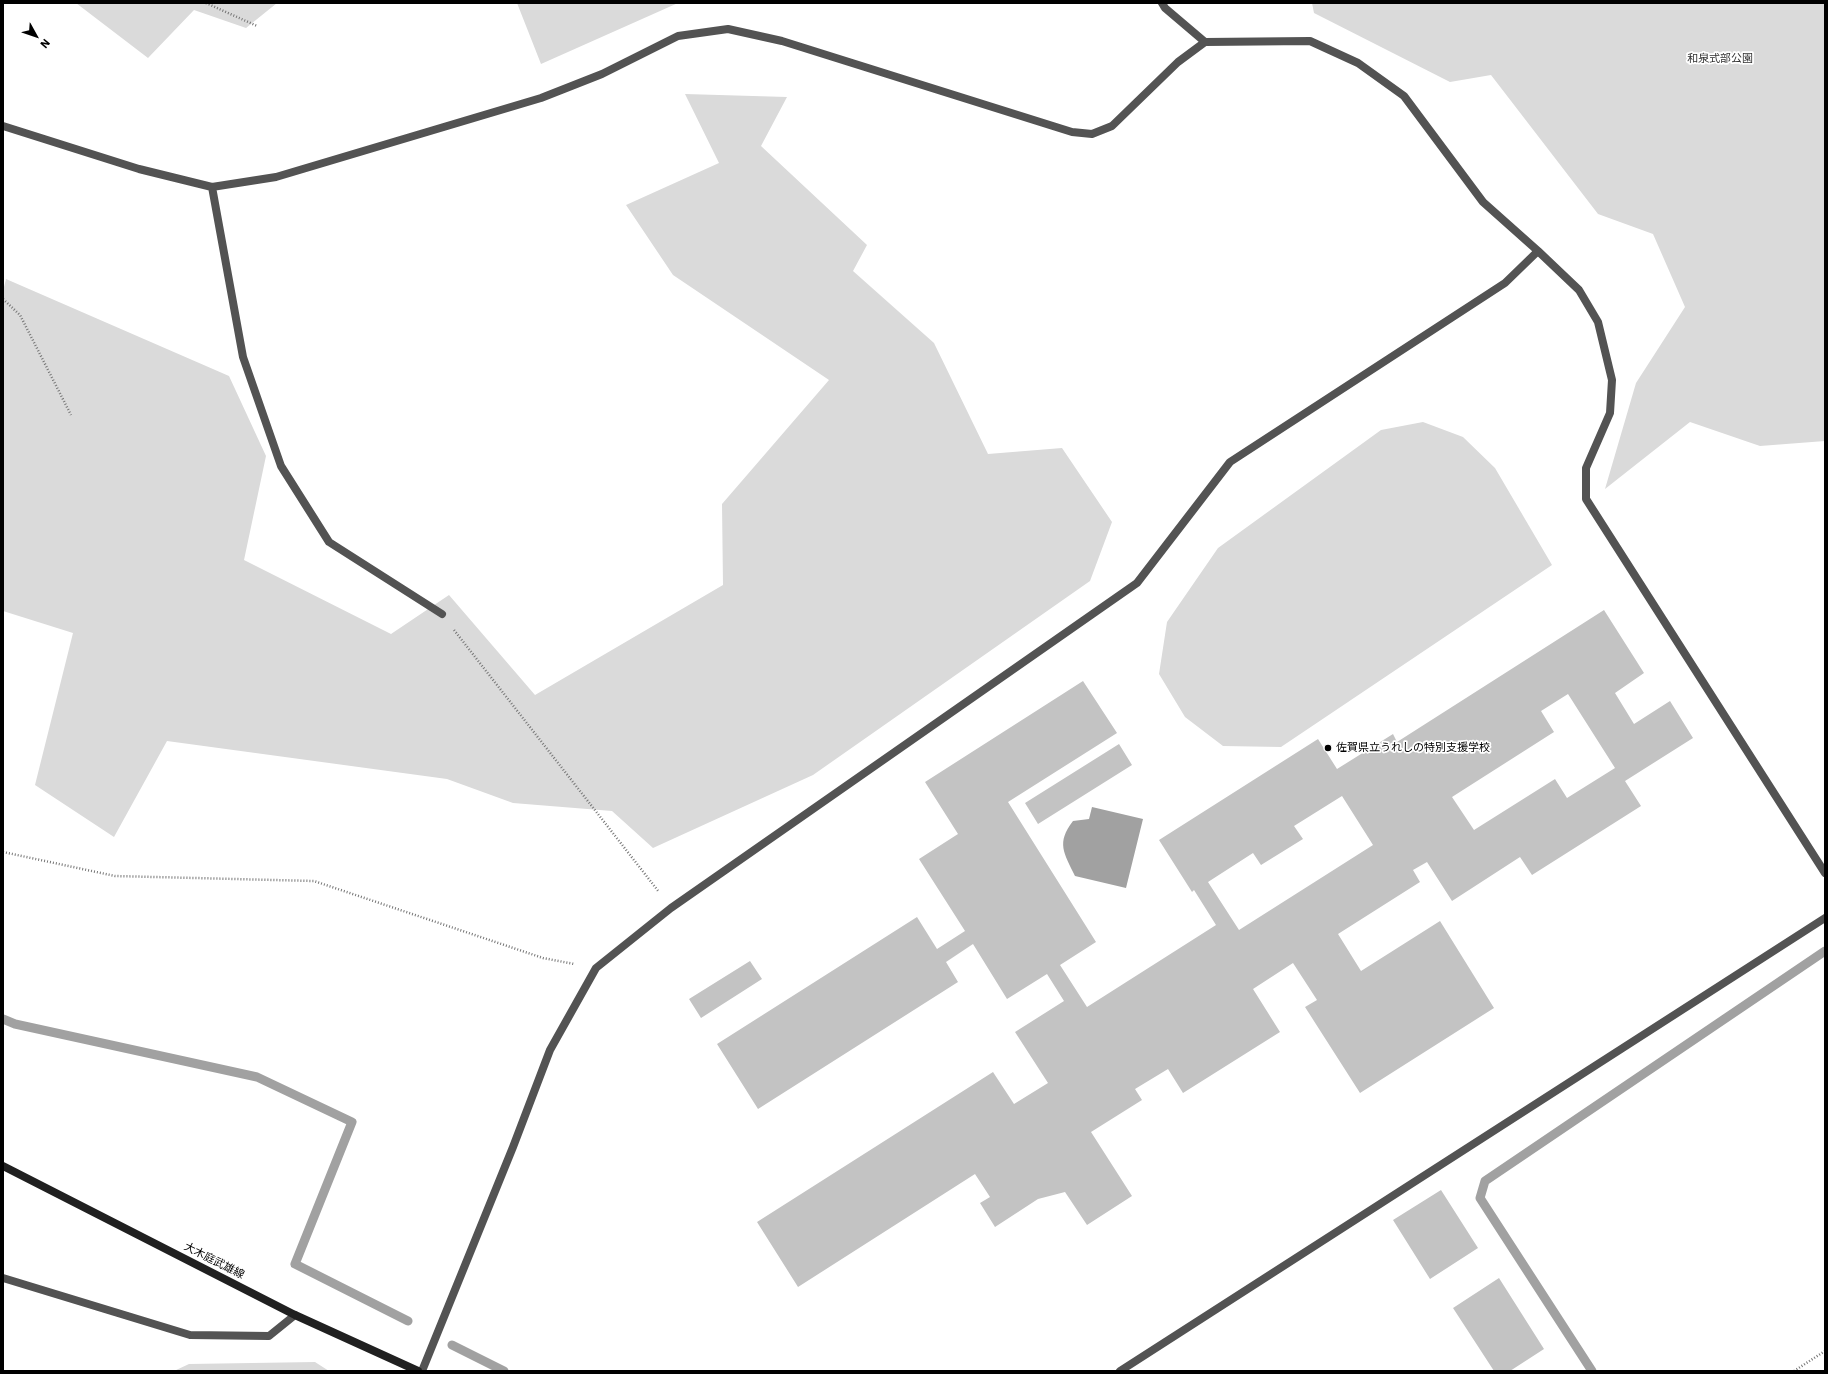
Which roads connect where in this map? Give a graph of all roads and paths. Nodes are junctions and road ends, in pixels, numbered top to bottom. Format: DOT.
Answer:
graph roads {
  1 [pos="206,3"];
  2 [pos="1162,3"];
  3 [pos="257,26"];
  4 [pos="1205,42"];
  5 [pos="3,126"];
  6 [pos="212,187"];
  7 [pos="1538,251"];
  8 [pos="3,299"];
  9 [pos="71,415"];
  10 [pos="442,614"];
  11 [pos="3,852"];
  12 [pos="1825,873"];
  13 [pos="671,908"];
  14 [pos="1825,918"];
  15 [pos="596,968"];
  16 [pos="3,1166"];
  17 [pos="3,1278"];
  18 [pos="295,1315"];
  19 [pos="1825,1351"];
  20 [pos="418,1371"];
  21 [pos="422,1371"];
  22 [pos="1120,1371"];
  23 [pos="1794,1371"];
  1 -- 3 [label="path"];
  2 -- 4 [label="street"];
  4 -- 6 [label="street"];
  4 -- 7 [label="street"];
  5 -- 6 [label="street"];
  6 -- 10 [label="street"];
  7 -- 12 [label="street"];
  7 -- 13 [label="street"];
  8 -- 9 [label="path"];
  10 -- 13 [label="path"];
  11 -- 15 [label="path"];
  13 -- 15 [label="street"];
  14 -- 22 [label="street"];
  15 -- 21 [label="street"];
  16 -- 18 [label="main road, 大木庭武雄線"];
  17 -- 18 [label="street"];
  18 -- 20 [label="main road, 大木庭武雄線"];
  19 -- 23 [label="path"];
}
